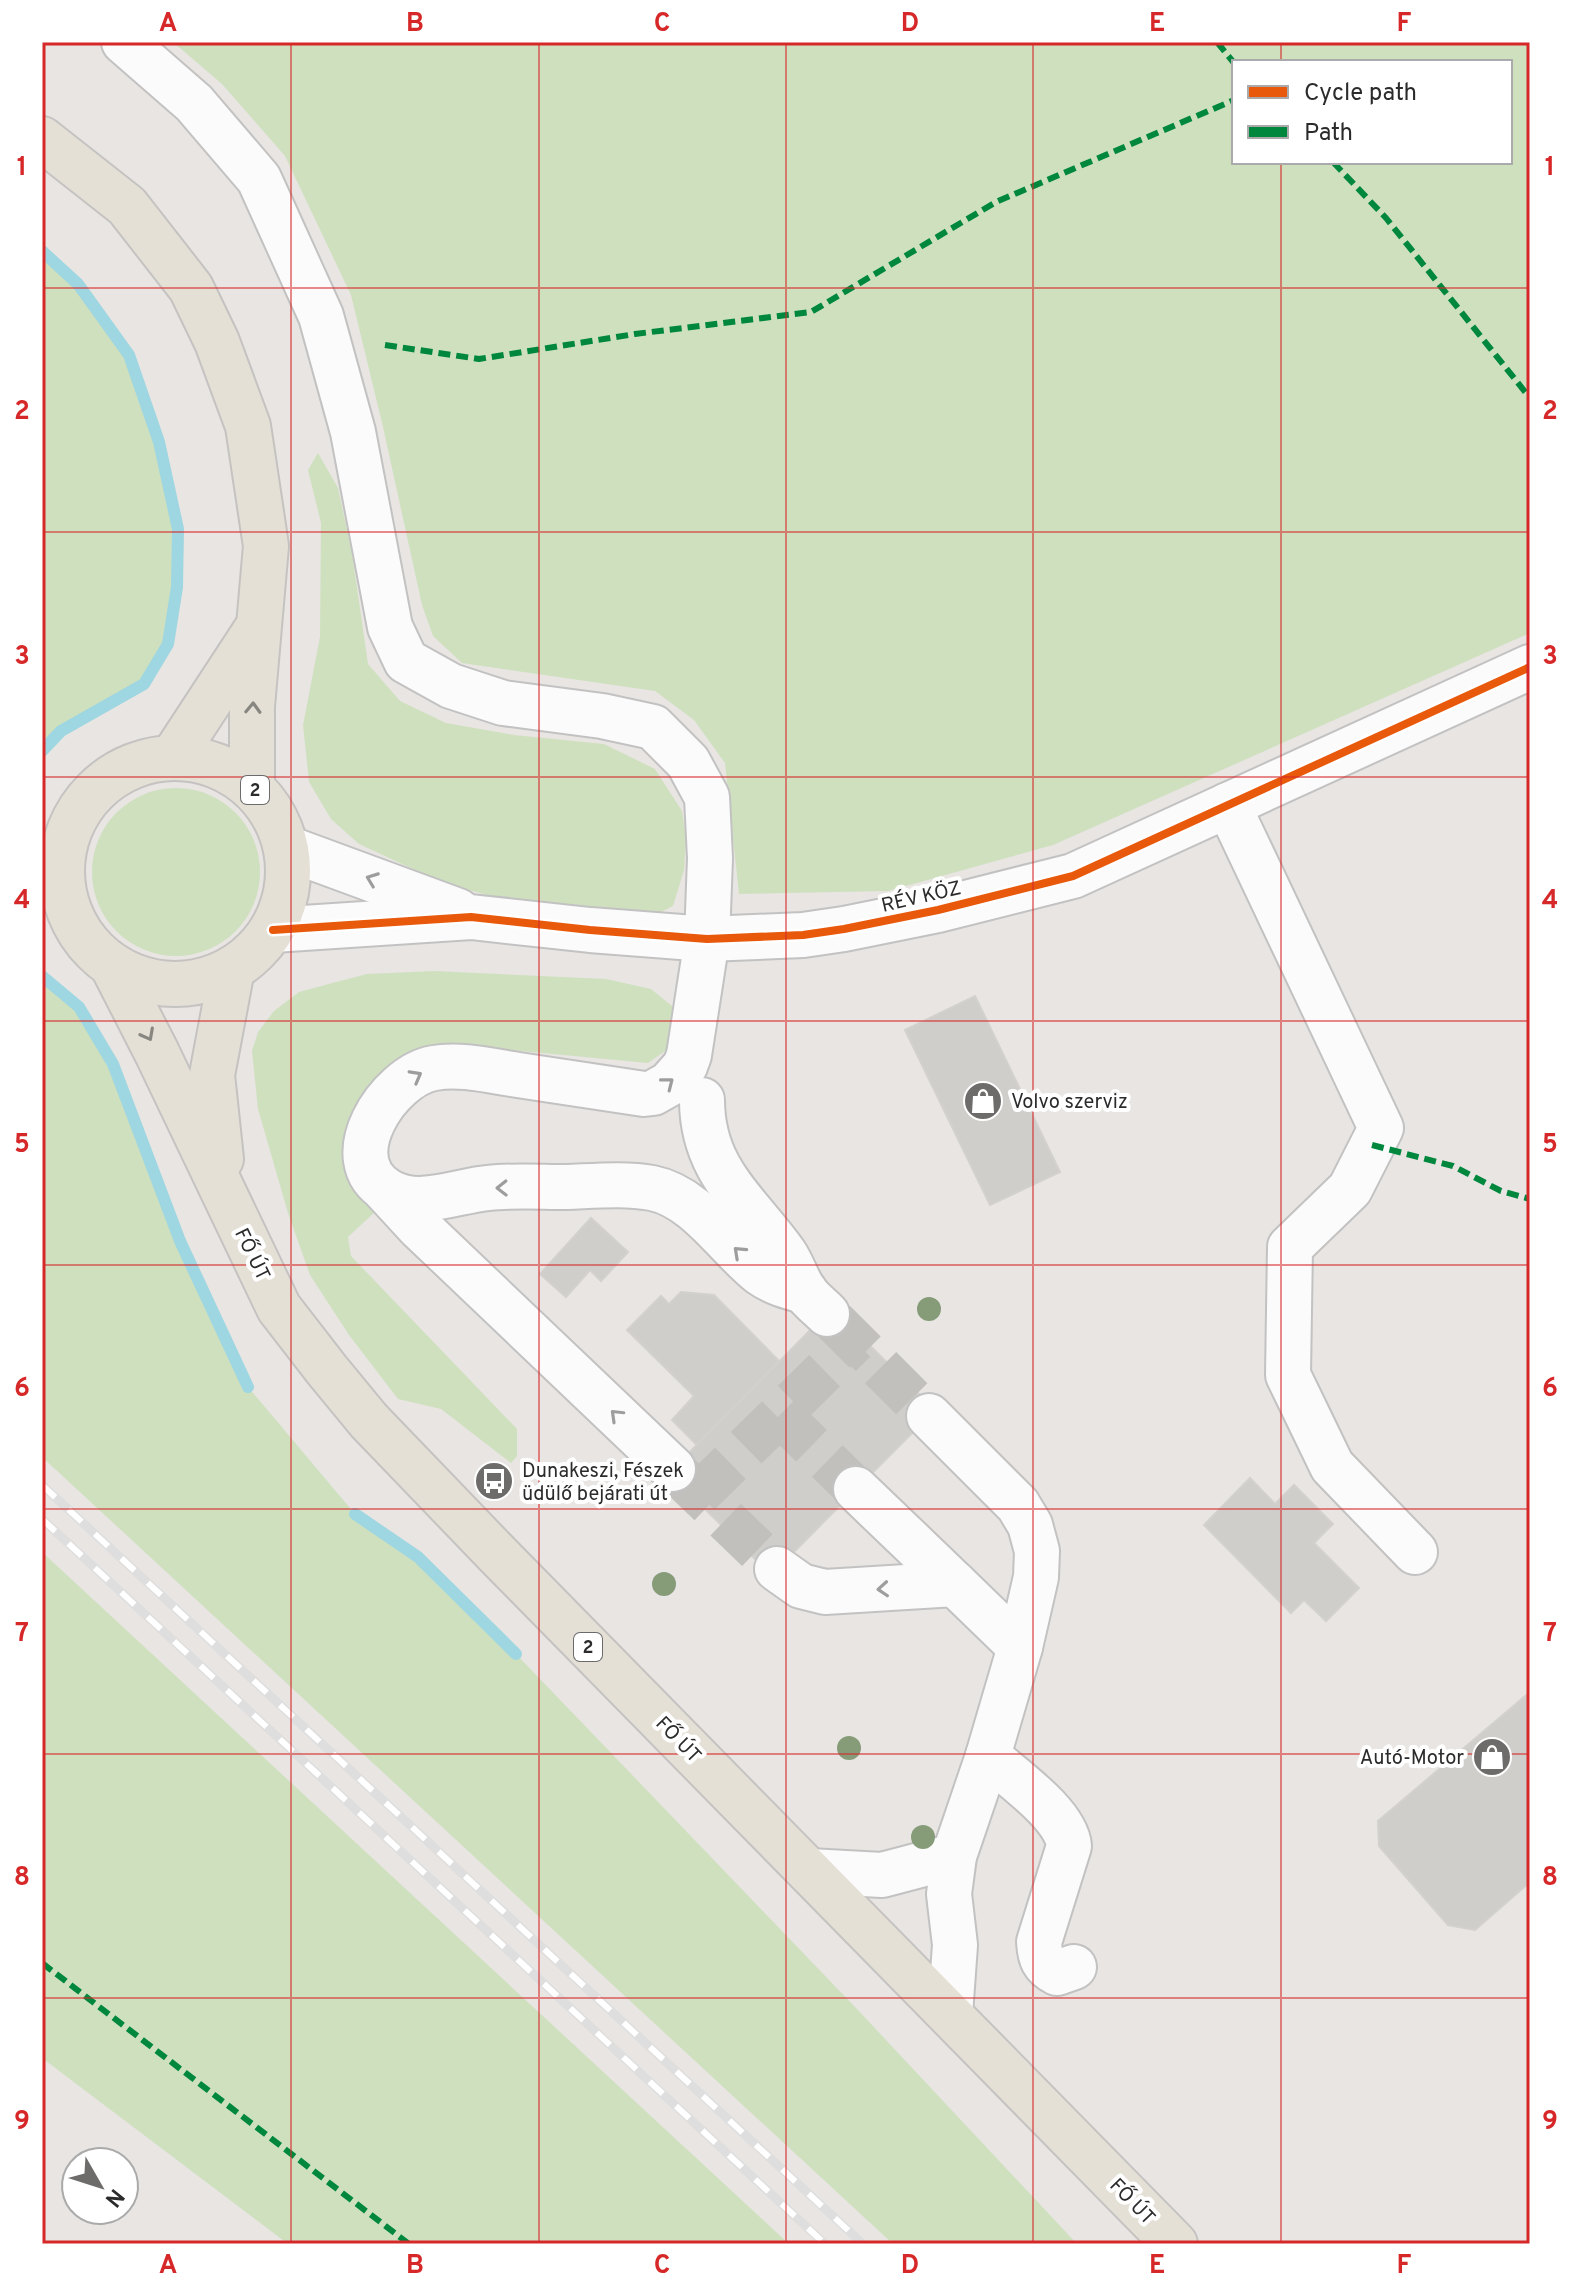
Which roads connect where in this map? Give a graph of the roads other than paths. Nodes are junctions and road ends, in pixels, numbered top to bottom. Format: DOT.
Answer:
graph roads {
  1 [pos="124,42"];
  2 [pos="42,139"];
  3 [pos="257,628"];
  4 [pos="1530,667"];
  5 [pos="173,757"];
  6 [pos="252,786"];
  7 [pos="1228,805"];
  8 [pos="59,823"];
  9 [pos="287,848"];
  10 [pos="58,917"];
  11 [pos="471,917"];
  12 [pos="273,930"];
  13 [pos="707,939"];
  14 [pos="112,965"];
  15 [pos="232,969"];
  16 [pos="702,1100"];
  17 [pos="384,1189"];
  18 [pos="226,1201"];
  19 [pos="929,1416"];
  20 [pos="673,1469"];
  21 [pos="856,1489"];
  22 [pos="1415,1552"];
  23 [pos="777,1569"];
  24 [pos="955,1584"];
  25 [pos="1020,1647"];
  26 [pos="988,1756"];
  27 [pos="954,1856"];
  28 [pos="809,1871"];
  29 [pos="1074,1967"];
  30 [pos="950,2014"];
  31 [pos="1175,2244"];
  1 -- 13 [label="street"];
  2 -- 3 [label="main road"];
  3 -- 5 [label="main road"];
  6 -- 3 [label="main road, one-way"];
  4 -- 7 [label="street, RÉV KÖZ"];
  5 -- 6 [label="main road, FŐ ÚT / 2"];
  5 -- 8 [label="main road, FŐ ÚT / 2"];
  6 -- 9 [label="main road, FŐ ÚT / 2"];
  7 -- 13 [label="street, RÉV KÖZ"];
  7 -- 22 [label="street"];
  8 -- 10 [label="main road, FŐ ÚT"];
  11 -- 9 [label="street, RÉV KÖZ, one-way"];
  9 -- 12 [label="main road, FŐ ÚT / 2"];
  10 -- 14 [label="main road, FŐ ÚT / 2"];
  11 -- 12 [label="street, RÉV KÖZ"];
  11 -- 13 [label="street, RÉV KÖZ"];
  12 -- 15 [label="main road, FŐ ÚT / 2"];
  17 -- 13 [label="street, one-way"];
  14 -- 15 [label="main road, FŐ ÚT"];
  14 -- 18 [label="main road, FŐ ÚT / 2, one-way"];
  15 -- 18 [label="main road, FŐ ÚT / 2"];
  16 -- 17 [label="street, one-way"];
  20 -- 17 [label="street, one-way"];
  18 -- 28 [label="main road, FŐ ÚT / 2"];
  19 -- 25 [label="street"];
  21 -- 24 [label="street"];
  24 -- 23 [label="street, one-way"];
  24 -- 25 [label="street"];
  25 -- 26 [label="street"];
  26 -- 27 [label="street"];
  26 -- 29 [label="street"];
  27 -- 28 [label="street"];
  27 -- 30 [label="street"];
  28 -- 30 [label="main road, FŐ ÚT / 2"];
  30 -- 31 [label="main road, FŐ ÚT / 2"];
}
